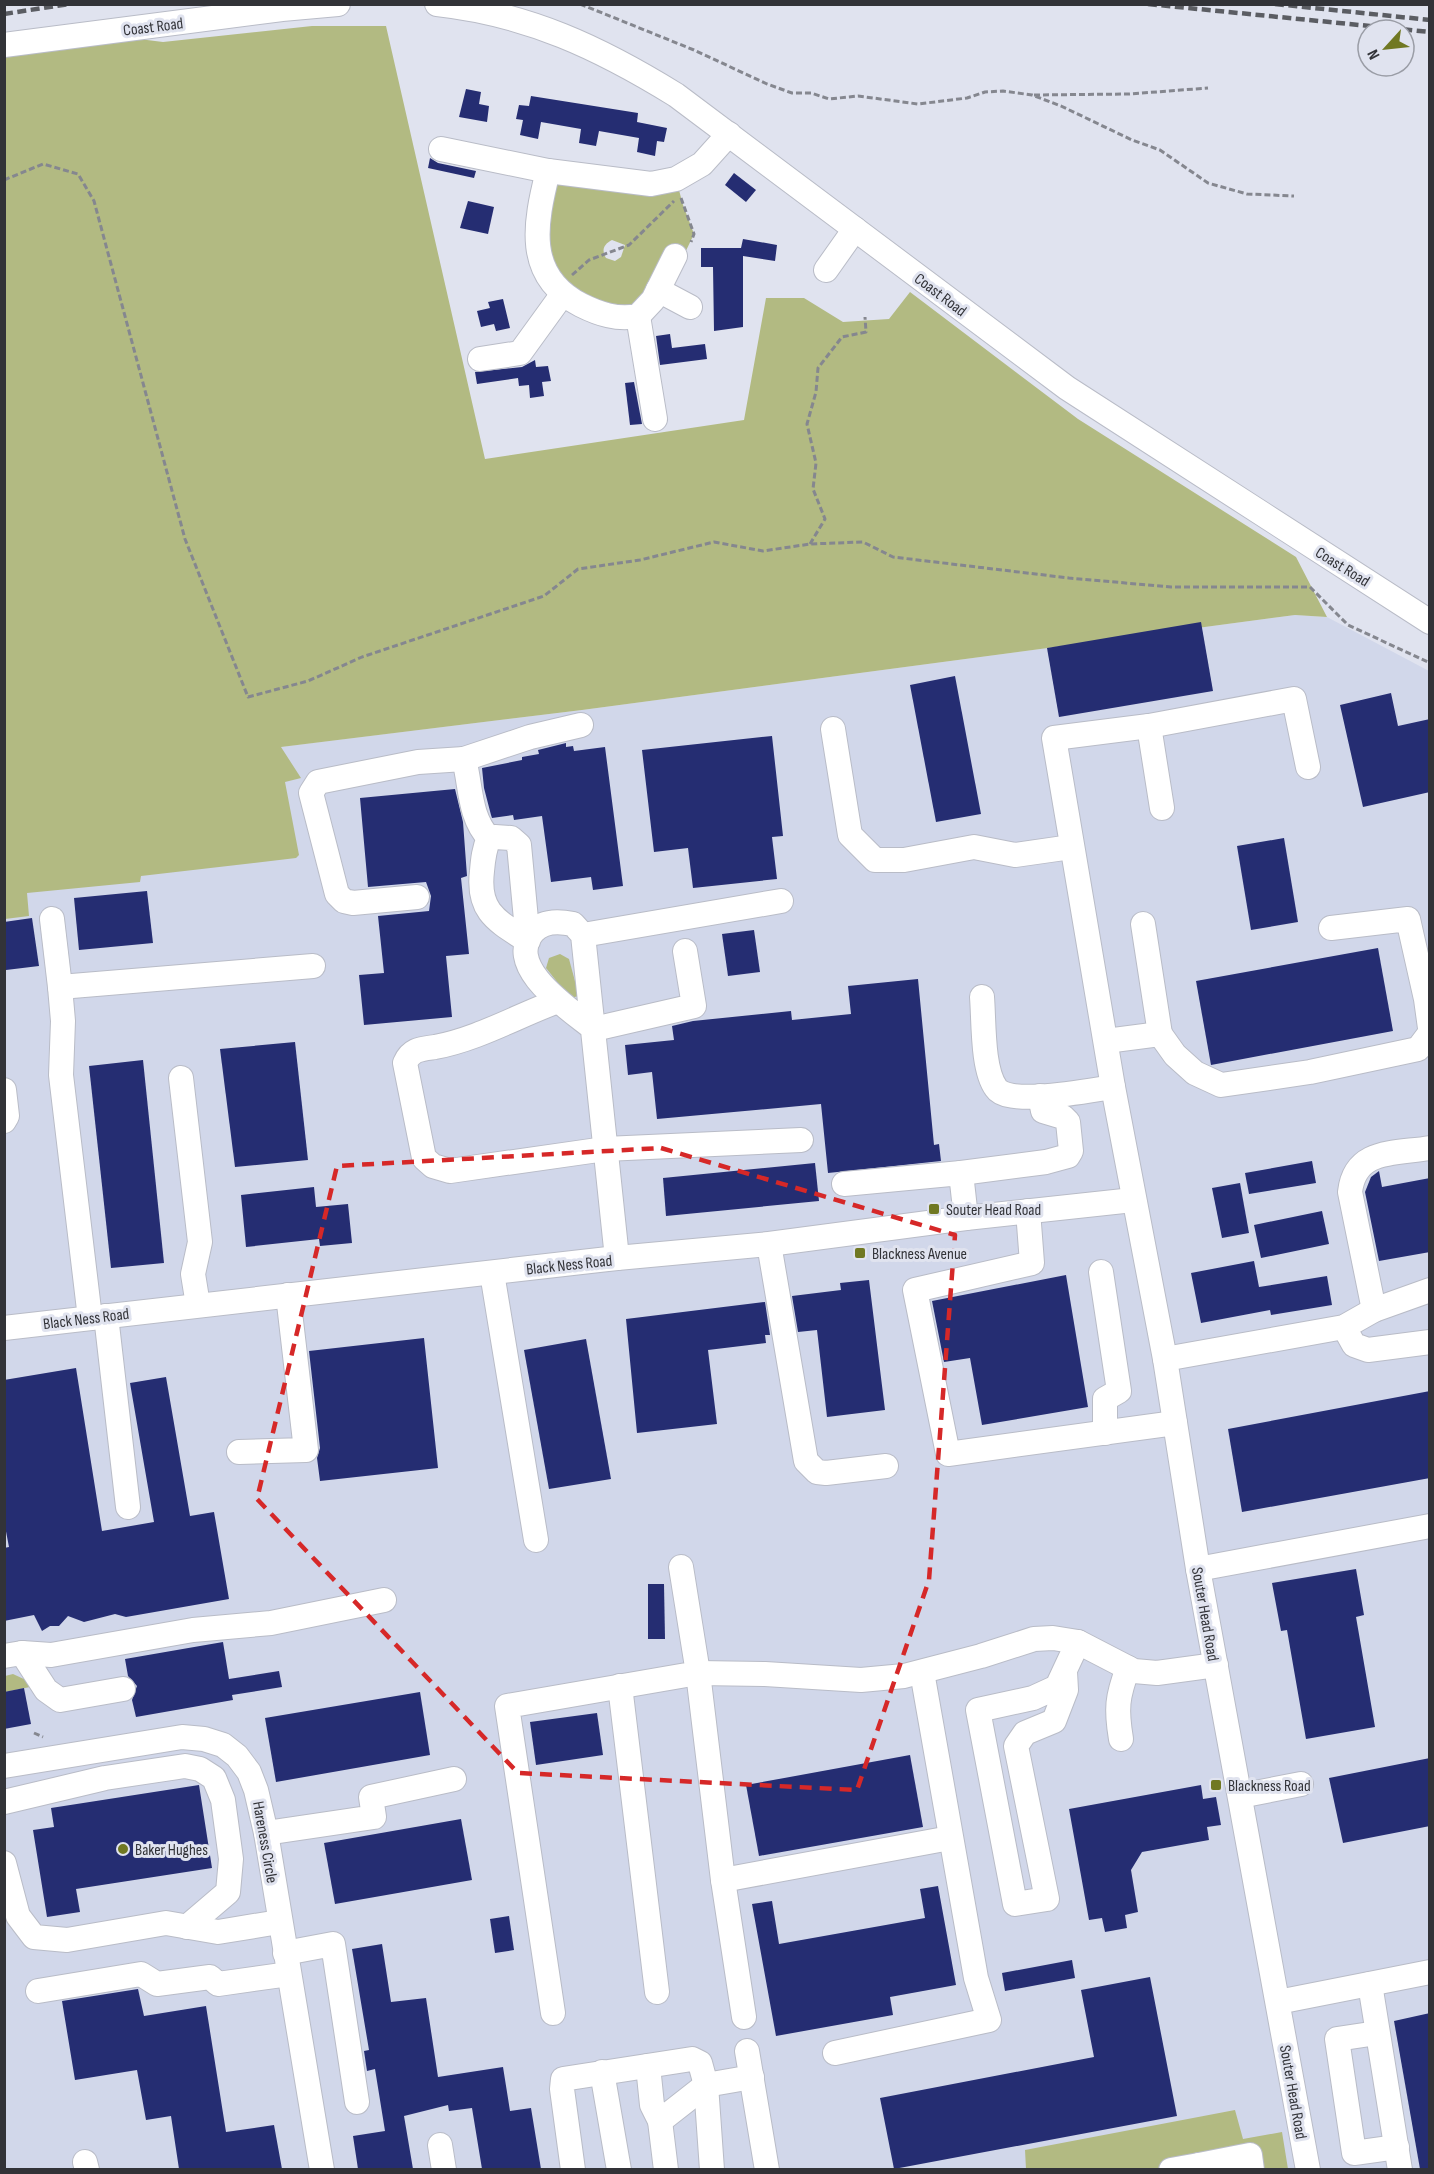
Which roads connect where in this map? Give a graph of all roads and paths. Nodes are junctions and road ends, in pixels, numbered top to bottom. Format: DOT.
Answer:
graph roads {
  1 [pos="338,4"];
  2 [pos="437,4"];
  3 [pos="580,4"];
  4 [pos="528,13"];
  5 [pos="4,45"];
  6 [pos="1208,88"];
  7 [pos="1032,95"];
  8 [pos="729,135"];
  9 [pos="441,149"];
  10 [pos="548,171"];
  11 [pos="4,180"];
  12 [pos="1294,196"];
  13 [pos="855,229"];
  14 [pos="683,249"];
  15 [pos="826,270"];
  16 [pos="658,290"];
  17 [pos="559,292"];
  18 [pos="690,307"];
  19 [pos="638,316"];
  20 [pos="865,317"];
  21 [pos="480,359"];
  22 [pos="655,419"];
  23 [pos="810,544"];
  24 [pos="1430,622"];
  25 [pos="1430,663"];
  26 [pos="581,725"];
  27 [pos="1149,726"];
  28 [pos="833,729"];
  29 [pos="464,759"];
  30 [pos="1308,767"];
  31 [pos="1162,808"];
  32 [pos="489,838"];
  33 [pos="1071,847"];
  34 [pos="417,897"];
  35 [pos="781,901"];
  36 [pos="52,919"];
  37 [pos="1143,924"];
  38 [pos="1331,928"];
  39 [pos="584,935"];
  40 [pos="528,941"];
  41 [pos="686,951"];
  42 [pos="313,966"];
  43 [pos="60,987"];
  44 [pos="982,997"];
  45 [pos="558,1001"];
  46 [pos="1430,1028"];
  47 [pos="594,1029"];
  48 [pos="1430,1033"];
  49 [pos="1160,1034"];
  50 [pos="1106,1041"];
  51 [pos="181,1078"];
  52 [pos="1113,1087"];
  53 [pos="4,1090"];
  54 [pos="1040,1096"];
  55 [pos="4,1121"];
  56 [pos="801,1140"];
  57 [pos="1430,1148"];
  58 [pos="605,1149"];
  59 [pos="961,1173"];
  60 [pos="844,1184"];
  61 [pos="1133,1200"];
  62 [pos="1028,1211"];
  63 [pos="966,1218"];
  64 [pos="769,1244"];
  65 [pos="617,1258"];
  66 [pos="1101,1272"];
  67 [pos="492,1273"];
  68 [pos="1430,1290"];
  69 [pos="288,1295"];
  70 [pos="198,1305"];
  71 [pos="1374,1310"];
  72 [pos="98,1317"];
  73 [pos="1344,1327"];
  74 [pos="4,1328"];
  75 [pos="1430,1342"];
  76 [pos="1165,1359"];
  77 [pos="1175,1423"];
  78 [pos="1105,1432"];
  79 [pos="240,1452"];
  80 [pos="886,1466"];
  81 [pos="128,1507"];
  82 [pos="1430,1526"];
  83 [pos="536,1540"];
  84 [pos="681,1567"];
  85 [pos="1198,1569"];
  86 [pos="384,1600"];
  87 [pos="1078,1642"];
  88 [pos="13,1654"];
  89 [pos="1216,1665"];
  90 [pos="1128,1668"];
  91 [pos="922,1672"];
  92 [pos="1065,1672"];
  93 [pos="698,1673"];
  94 [pos="620,1686"];
  95 [pos="123,1689"];
  96 [pos="1121,1739"];
  97 [pos="4,1766"];
  98 [pos="454,1779"];
  99 [pos="1301,1784"];
  100 [pos="1240,1796"];
  101 [pos="4,1802"];
  102 [pos="266,1833"];
  103 [pos="950,1838"];
  104 [pos="4,1863"];
  105 [pos="723,1880"];
  106 [pos="279,1922"];
  107 [pos="187,1927"];
  108 [pos="287,1964"];
  109 [pos="1430,1972"];
  110 [pos="1370,1984"];
  111 [pos="38,1991"];
  112 [pos="657,1992"];
  113 [pos="1278,2002"];
  114 [pos="553,2013"];
  115 [pos="744,2017"];
  116 [pos="1377,2033"];
  117 [pos="747,2051"];
  118 [pos="835,2053"];
  119 [pos="648,2066"];
  120 [pos="602,2072"];
  121 [pos="752,2077"];
  122 [pos="706,2085"];
  123 [pos="357,2102"];
  124 [pos="660,2121"];
  125 [pos="440,2145"];
  126 [pos="1399,2158"];
  127 [pos="1199,2167"];
  128 [pos="322,2169"];
  129 [pos="444,2169"];
  130 [pos="573,2169"];
  131 [pos="619,2169"];
  132 [pos="666,2169"];
  133 [pos="712,2169"];
  134 [pos="767,2169"];
  135 [pos="1171,2169"];
  136 [pos="1252,2169"];
  137 [pos="1308,2169"];
  1 -- 5 [label="street, Coast Road"];
  2 -- 4 [label="street, Coast Road"];
  3 -- 7 [label="path"];
  4 -- 8 [label="street, Coast Road"];
  6 -- 7 [label="path"];
  7 -- 12 [label="path"];
  8 -- 10 [label="street"];
  8 -- 13 [label="street, Coast Road"];
  9 -- 10 [label="street"];
  10 -- 17 [label="street"];
  11 -- 23 [label="path"];
  13 -- 15 [label="street"];
  13 -- 24 [label="street, Coast Road"];
  14 -- 16 [label="street"];
  14 -- 17 [label="path"];
  16 -- 18 [label="street"];
  16 -- 19 [label="street"];
  17 -- 19 [label="street"];
  17 -- 21 [label="street"];
  19 -- 22 [label="street"];
  20 -- 23 [label="path"];
  23 -- 25 [label="path"];
  26 -- 29 [label="street"];
  27 -- 30 [label="street"];
  27 -- 31 [label="street"];
  27 -- 33 [label="street, Souter Head Road"];
  28 -- 33 [label="street"];
  29 -- 32 [label="street"];
  29 -- 34 [label="street"];
  32 -- 40 [label="street"];
  32 -- 40 [label="street"];
  33 -- 50 [label="street, Souter Head Road"];
  35 -- 39 [label="street"];
  36 -- 43 [label="street"];
  37 -- 49 [label="street"];
  38 -- 46 [label="street"];
  39 -- 40 [label="street"];
  39 -- 47 [label="street"];
  40 -- 45 [label="street"];
  41 -- 47 [label="street"];
  42 -- 43 [label="street"];
  43 -- 72 [label="street"];
  44 -- 54 [label="street"];
  45 -- 47 [label="street"];
  45 -- 58 [label="street"];
  47 -- 58 [label="street"];
  48 -- 49 [label="street"];
  49 -- 50 [label="street"];
  50 -- 52 [label="street, Souter Head Road"];
  51 -- 70 [label="street"];
  52 -- 54 [label="street"];
  52 -- 61 [label="street, Souter Head Road"];
  53 -- 55 [label="street"];
  54 -- 59 [label="street"];
  56 -- 58 [label="street"];
  57 -- 71 [label="street"];
  58 -- 65 [label="street"];
  59 -- 60 [label="street"];
  59 -- 63 [label="street"];
  61 -- 62 [label="street, Black Ness Road"];
  61 -- 76 [label="street, Souter Head Road"];
  62 -- 63 [label="street, Black Ness Road"];
  62 -- 78 [label="street"];
  63 -- 64 [label="street, Black Ness Road"];
  64 -- 65 [label="street, Black Ness Road"];
  64 -- 80 [label="street"];
  65 -- 67 [label="street, Black Ness Road"];
  66 -- 78 [label="street"];
  67 -- 69 [label="street, Black Ness Road"];
  67 -- 83 [label="street"];
  68 -- 71 [label="street"];
  69 -- 70 [label="street, Black Ness Road"];
  69 -- 79 [label="street"];
  70 -- 72 [label="street, Black Ness Road"];
  71 -- 73 [label="street"];
  72 -- 74 [label="street, Black Ness Road"];
  72 -- 81 [label="street"];
  73 -- 75 [label="street"];
  73 -- 76 [label="street"];
  76 -- 77 [label="street, Souter Head Road"];
  77 -- 78 [label="street"];
  77 -- 85 [label="street, Souter Head Road"];
  82 -- 85 [label="street"];
  84 -- 93 [label="street"];
  85 -- 89 [label="street, Souter Head Road"];
  86 -- 88 [label="street"];
  87 -- 90 [label="street"];
  87 -- 91 [label="street"];
  87 -- 92 [label="street"];
  88 -- 95 [label="street"];
  89 -- 90 [label="street"];
  89 -- 100 [label="street, Souter Head Road"];
  90 -- 96 [label="street"];
  91 -- 93 [label="street"];
  91 -- 103 [label="street"];
  92 -- 92 [label="street"];
  93 -- 94 [label="street"];
  93 -- 105 [label="street"];
  94 -- 112 [label="street"];
  94 -- 114 [label="street"];
  97 -- 102 [label="street, Hareness Circle"];
  98 -- 102 [label="street"];
  99 -- 100 [label="street"];
  100 -- 113 [label="street, Souter Head Road"];
  101 -- 107 [label="street"];
  102 -- 106 [label="street, Hareness Circle"];
  103 -- 105 [label="street"];
  103 -- 118 [label="street"];
  104 -- 107 [label="street"];
  105 -- 115 [label="street"];
  106 -- 107 [label="street"];
  106 -- 108 [label="street, Hareness Circle"];
  108 -- 111 [label="street"];
  108 -- 123 [label="street"];
  108 -- 128 [label="street, Hareness Circle"];
  109 -- 110 [label="street"];
  110 -- 113 [label="street"];
  110 -- 116 [label="street"];
  113 -- 137 [label="street, Souter Head Road"];
  116 -- 126 [label="street"];
  116 -- 126 [label="street"];
  117 -- 121 [label="street"];
  119 -- 120 [label="street"];
  119 -- 122 [label="street"];
  119 -- 124 [label="street"];
  120 -- 130 [label="street"];
  120 -- 131 [label="street"];
  121 -- 122 [label="street"];
  121 -- 134 [label="street"];
  122 -- 124 [label="street"];
  122 -- 133 [label="street"];
  124 -- 132 [label="street"];
  125 -- 129 [label="street"];
  127 -- 135 [label="street"];
  127 -- 136 [label="street"];
}
